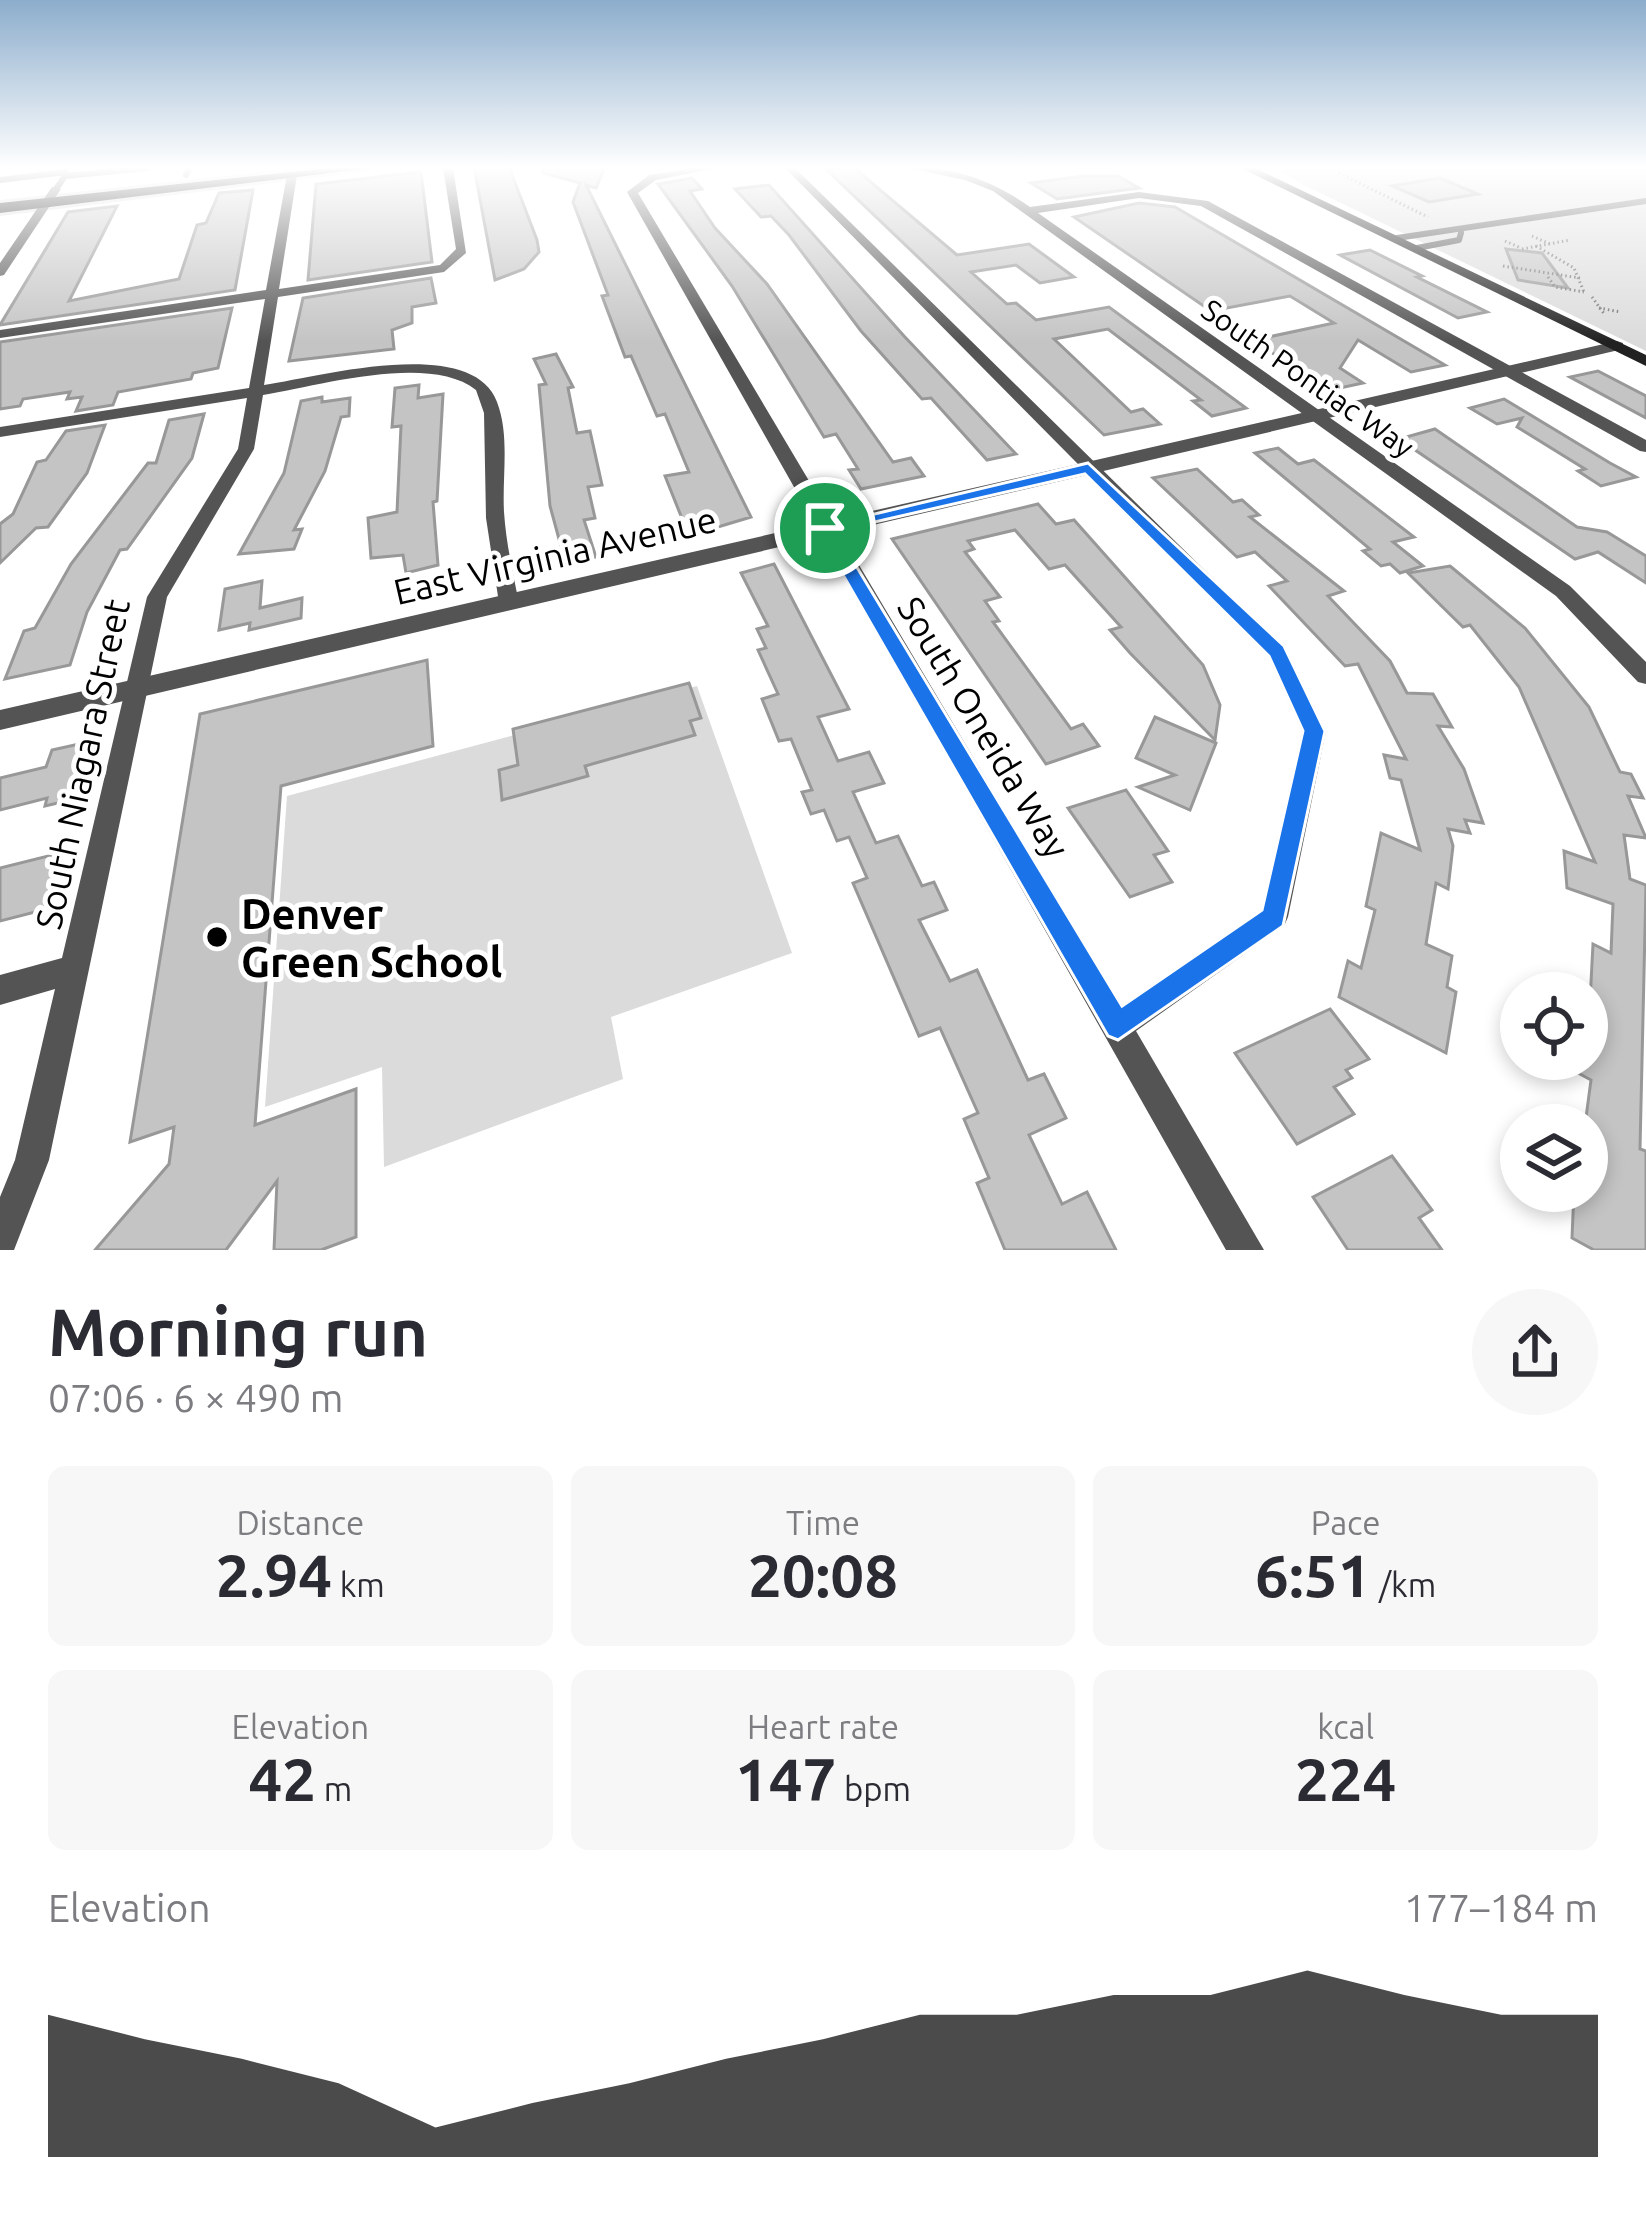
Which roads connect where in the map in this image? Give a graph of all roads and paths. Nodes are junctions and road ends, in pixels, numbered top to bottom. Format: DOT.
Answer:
graph roads {
  1 [pos="31,226"];
  2 [pos="283,226"];
  3 [pos="458,226"];
  4 [pos="652,226"];
  5 [pos="849,226"];
  6 [pos="1049,226"];
  7 [pos="1248,226"];
  8 [pos="1372,226"];
  9 [pos="1495,226"];
  10 [pos="1461,232"];
  11 [pos="1532,236"];
  12 [pos="1396,238"];
  13 [pos="1570,240"];
  14 [pos="1505,241"];
  15 [pos="1550,244"];
  16 [pos="1536,246"];
  17 [pos="1417,248"];
  18 [pos="1503,266"];
  19 [pos="0,272"];
  20 [pos="1548,277"];
  21 [pos="1580,278"];
  22 [pos="271,296"];
  23 [pos="1592,297"];
  24 [pos="1599,308"];
  25 [pos="1621,312"];
  26 [pos="1605,315"];
  27 [pos="0,334"];
  28 [pos="1617,346"];
  29 [pos="1646,361"];
  30 [pos="1509,371"];
  31 [pos="256,391"];
  32 [pos="1314,416"];
  33 [pos="0,433"];
  34 [pos="1646,447"];
  35 [pos="1088,468"];
  36 [pos="825,528"];
  37 [pos="509,603"];
  38 [pos="1646,676"];
  39 [pos="138,688"];
  40 [pos="0,720"];
  41 [pos="77,968"];
  42 [pos="0,990"];
  43 [pos="1118,1026"];
  44 [pos="0,1241"];
  45 [pos="1246,1250"];
  1 -- 19 [label="street"];
  2 -- 22 [label="street, South Niagara Street"];
  3 -- 22 [label="street"];
  4 -- 36 [label="street, South Oneida Way"];
  5 -- 35 [label="street"];
  6 -- 32 [label="street, South Pontiac Way"];
  7 -- 30 [label="street"];
  8 -- 12 [label="main road"];
  9 -- 10 [label="lane"];
  10 -- 12 [label="lane"];
  10 -- 17 [label="lane"];
  11 -- 15 [label="path"];
  12 -- 17 [label="main road"];
  13 -- 15 [label="path"];
  14 -- 16 [label="path"];
  15 -- 16 [label="path"];
  16 -- 21 [label="path"];
  17 -- 28 [label="main road"];
  18 -- 21 [label="path"];
  20 -- 21 [label="path"];
  22 -- 27 [label="street"];
  22 -- 31 [label="street, South Niagara Street"];
  23 -- 24 [label="path"];
  24 -- 25 [label="path"];
  24 -- 26 [label="path"];
  28 -- 29 [label="main road"];
  28 -- 30 [label="street, East Virginia Avenue"];
  30 -- 32 [label="street, East Virginia Avenue"];
  30 -- 34 [label="street"];
  31 -- 33 [label="street"];
  31 -- 37 [label="street"];
  31 -- 39 [label="street, South Niagara Street"];
  32 -- 35 [label="street, East Virginia Avenue"];
  32 -- 38 [label="street, South Pontiac Way"];
  35 -- 36 [label="street, East Virginia Avenue"];
  35 -- 43 [label="street"];
  36 -- 37 [label="street, East Virginia Avenue"];
  36 -- 43 [label="street, South Oneida Way"];
  37 -- 39 [label="street, East Virginia Avenue"];
  39 -- 40 [label="street, East Virginia Avenue"];
  39 -- 41 [label="street, South Niagara Street"];
  41 -- 42 [label="street"];
  41 -- 44 [label="street, South Niagara Street"];
  43 -- 45 [label="street, South Oneida Way"];
}
